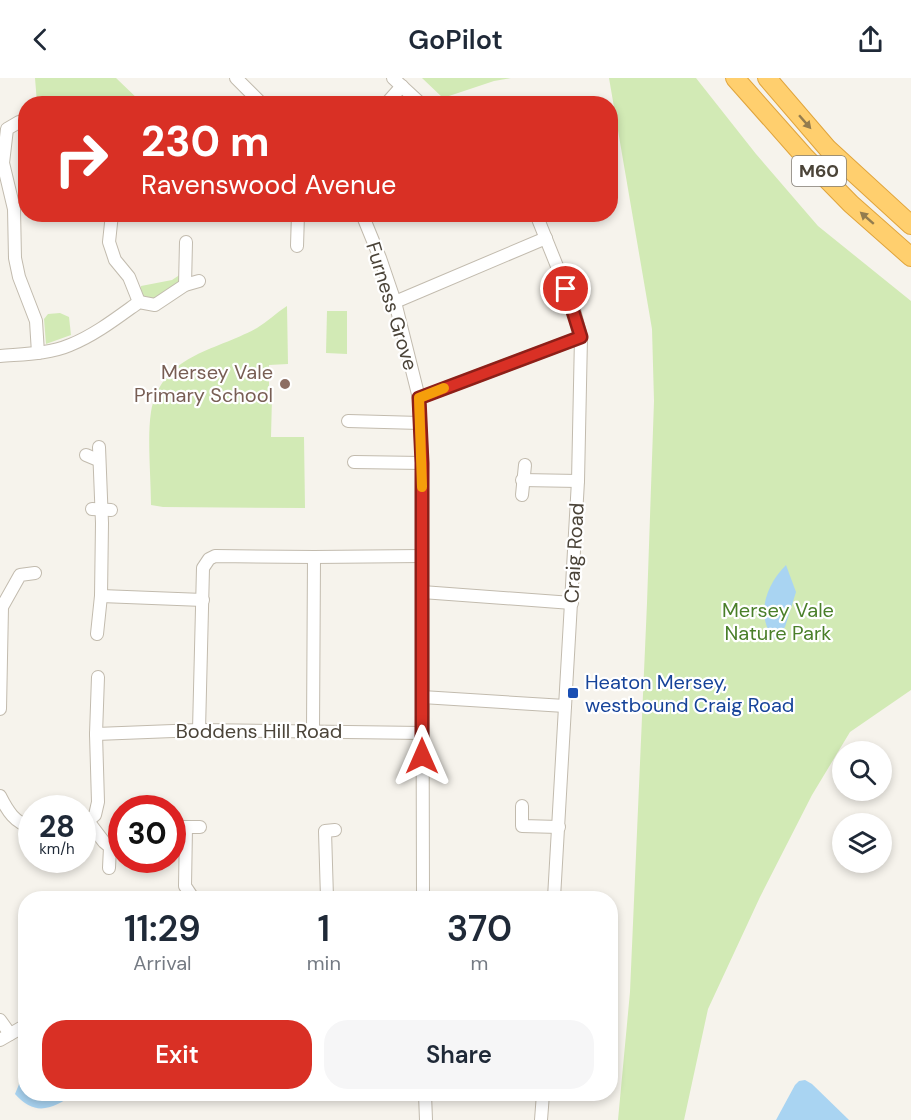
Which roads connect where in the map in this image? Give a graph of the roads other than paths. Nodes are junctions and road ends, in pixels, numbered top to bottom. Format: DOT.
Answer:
graph roads {
  1 [pos="236,78"];
  2 [pos="735,78"];
  3 [pos="767,78"];
  4 [pos="398,82"];
  5 [pos="254,96"];
  6 [pos="390,96"];
  7 [pos="413,96"];
  8 [pos="4,125"];
  9 [pos="111,222"];
  10 [pos="298,222"];
  11 [pos="365,222"];
  12 [pos="539,222"];
  13 [pos="911,225"];
  14 [pos="546,238"];
  15 [pos="186,242"];
  16 [pos="297,246"];
  17 [pos="911,257"];
  18 [pos="199,281"];
  19 [pos="185,285"];
  20 [pos="139,302"];
  21 [pos="395,302"];
  22 [pos="581,337"];
  23 [pos="38,353"];
  24 [pos="0,356"];
  25 [pos="419,398"];
  26 [pos="348,421"];
  27 [pos="420,423"];
  28 [pos="94,454"];
  29 [pos="354,462"];
  30 [pos="422,463"];
  31 [pos="525,465"];
  32 [pos="522,480"];
  33 [pos="578,481"];
  34 [pos="522,495"];
  35 [pos="422,556"];
  36 [pos="314,557"];
  37 [pos="34,573"];
  38 [pos="422,592"];
  39 [pos="101,596"];
  40 [pos="203,600"];
  41 [pos="572,603"];
  42 [pos="97,634"];
  43 [pos="1,660"];
  44 [pos="98,678"];
  45 [pos="422,697"];
  46 [pos="565,706"];
  47 [pos="0,709"];
  48 [pos="199,730"];
  49 [pos="313,731"];
  50 [pos="422,733"];
  51 [pos="96,734"];
  52 [pos="0,796"];
  53 [pos="522,806"];
  54 [pos="96,811"];
  55 [pos="18,821"];
  56 [pos="186,827"];
  57 [pos="200,827"];
  58 [pos="559,827"];
  59 [pos="330,831"];
  60 [pos="96,834"];
  61 [pos="108,845"];
  62 [pos="185,873"];
  63 [pos="188,891"];
  64 [pos="327,891"];
  65 [pos="423,891"];
  66 [pos="554,891"];
  67 [pos="0,1020"];
  68 [pos="5,1037"];
  69 [pos="426,1101"];
  70 [pos="542,1101"];
  71 [pos="426,1120"];
  72 [pos="541,1120"];
  1 -- 5 [label="street"];
  17 -- 2 [label="highway, M60, one-way"];
  3 -- 13 [label="highway, M60, one-way"];
  4 -- 6 [label="street"];
  4 -- 7 [label="street"];
  8 -- 23 [label="street"];
  9 -- 20 [label="street"];
  10 -- 16 [label="street"];
  11 -- 21 [label="street, Furness Grove"];
  12 -- 14 [label="street, Craig Road"];
  14 -- 21 [label="street"];
  14 -- 22 [label="street, Craig Road"];
  15 -- 19 [label="street"];
  18 -- 19 [label="street"];
  19 -- 20 [label="street"];
  20 -- 23 [label="street"];
  21 -- 25 [label="street, Furness Grove"];
  22 -- 25 [label="street"];
  22 -- 33 [label="street, Craig Road"];
  23 -- 24 [label="street"];
  25 -- 27 [label="street, Furness Grove"];
  26 -- 27 [label="street"];
  27 -- 30 [label="street, Furness Grove"];
  28 -- 39 [label="street"];
  29 -- 30 [label="street"];
  30 -- 35 [label="street, Furness Grove"];
  31 -- 32 [label="street"];
  32 -- 33 [label="street"];
  32 -- 34 [label="street"];
  33 -- 41 [label="street, Craig Road"];
  35 -- 36 [label="street"];
  35 -- 38 [label="street, Furness Grove"];
  36 -- 40 [label="street"];
  36 -- 49 [label="street"];
  37 -- 43 [label="street"];
  38 -- 41 [label="street"];
  38 -- 45 [label="street, Furness Grove"];
  39 -- 40 [label="street"];
  39 -- 42 [label="street"];
  40 -- 48 [label="street"];
  41 -- 46 [label="street, Craig Road"];
  43 -- 47 [label="street"];
  44 -- 51 [label="street"];
  45 -- 46 [label="street"];
  45 -- 50 [label="street, Furness Grove"];
  46 -- 58 [label="street, Craig Road"];
  48 -- 49 [label="street, Boddens Hill Road"];
  48 -- 51 [label="street, Boddens Hill Road"];
  49 -- 50 [label="street, Boddens Hill Road"];
  50 -- 65 [label="street, Furness Grove"];
  51 -- 54 [label="street"];
  52 -- 55 [label="street"];
  53 -- 58 [label="street"];
  56 -- 57 [label="street"];
  58 -- 66 [label="street, Craig Road"];
  59 -- 64 [label="street"];
  60 -- 61 [label="street"];
  62 -- 63 [label="street"];
  67 -- 68 [label="street"];
  69 -- 71 [label="street"];
  70 -- 72 [label="street"];
}
